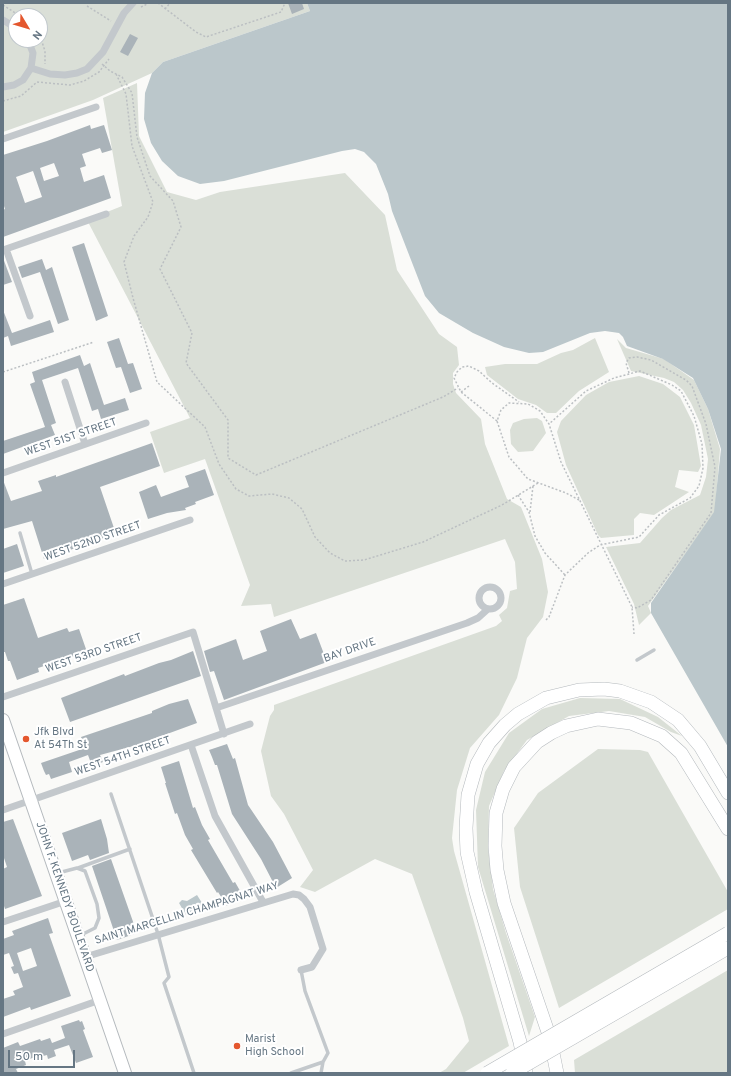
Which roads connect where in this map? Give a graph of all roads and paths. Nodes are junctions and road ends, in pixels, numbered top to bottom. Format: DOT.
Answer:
graph roads {
  1 [pos="149,3"];
  2 [pos="158,3"];
  3 [pos="170,3"];
  4 [pos="285,3"];
  5 [pos="136,5"];
  6 [pos="88,6"];
  7 [pos="166,9"];
  8 [pos="118,25"];
  9 [pos="31,48"];
  10 [pos="44,48"];
  11 [pos="111,54"];
  12 [pos="97,60"];
  13 [pos="104,66"];
  14 [pos="31,68"];
  15 [pos="43,72"];
  16 [pos="116,74"];
  17 [pos="3,87"];
  18 [pos="3,101"];
  19 [pos="96,107"];
  20 [pos="3,139"];
  21 [pos="106,214"];
  22 [pos="4,250"];
  23 [pos="30,316"];
  24 [pos="94,342"];
  25 [pos="3,372"];
  26 [pos="629,374"];
  27 [pos="64,382"];
  28 [pos="468,386"];
  29 [pos="458,388"];
  30 [pos="461,392"];
  31 [pos="519,402"];
  32 [pos="497,421"];
  33 [pos="146,423"];
  34 [pos="548,424"];
  35 [pos="85,444"];
  36 [pos="3,473"];
  37 [pos="538,483"];
  38 [pos="533,486"];
  39 [pos="518,495"];
  40 [pos="579,500"];
  41 [pos="529,512"];
  42 [pos="190,520"];
  43 [pos="20,533"];
  44 [pos="600,545"];
  45 [pos="32,574"];
  46 [pos="565,575"];
  47 [pos="3,584"];
  48 [pos="632,607"];
  49 [pos="488,609"];
  50 [pos="546,620"];
  51 [pos="634,634"];
  52 [pos="654,650"];
  53 [pos="638,660"];
  54 [pos="3,697"];
  55 [pos="216,708"];
  56 [pos="3,720"];
  57 [pos="250,724"];
  58 [pos="224,734"];
  59 [pos="192,745"];
  60 [pos="728,793"];
  61 [pos="111,794"];
  62 [pos="30,801"];
  63 [pos="3,810"];
  64 [pos="728,829"];
  65 [pos="130,850"];
  66 [pos="77,868"];
  67 [pos="56,873"];
  68 [pos="66,901"];
  69 [pos="263,902"];
  70 [pos="3,922"];
  71 [pos="728,933"];
  72 [pos="158,934"];
  73 [pos="78,936"];
  74 [pos="728,948"];
  75 [pos="85,957"];
  76 [pos="301,970"];
  77 [pos="100,1000"];
  78 [pos="3,1034"];
  79 [pos="323,1062"];
  80 [pos="125,1073"];
  81 [pos="194,1073"];
  82 [pos="290,1073"];
  83 [pos="321,1073"];
  84 [pos="487,1073"];
  85 [pos="512,1073"];
  86 [pos="526,1073"];
  87 [pos="557,1073"];
  1 -- 5 [label="path"];
  2 -- 7 [label="path"];
  3 -- 7 [label="path"];
  4 -- 7 [label="path"];
  5 -- 8 [label="street"];
  6 -- 8 [label="path"];
  8 -- 12 [label="street"];
  9 -- 14 [label="street"];
  10 -- 15 [label="path"];
  11 -- 13 [label="path"];
  12 -- 13 [label="path"];
  12 -- 15 [label="street"];
  13 -- 16 [label="path"];
  13 -- 18 [label="path"];
  14 -- 15 [label="street"];
  14 -- 17 [label="street"];
  16 -- 29 [label="path"];
  16 -- 39 [label="path"];
  19 -- 20 [label="street"];
  21 -- 22 [label="street"];
  22 -- 23 [label="street"];
  24 -- 25 [label="path"];
  26 -- 34 [label="path"];
  26 -- 44 [label="path"];
  26 -- 48 [label="path"];
  27 -- 35 [label="street"];
  28 -- 30 [label="path"];
  29 -- 30 [label="path"];
  29 -- 31 [label="path"];
  30 -- 32 [label="path"];
  31 -- 32 [label="path"];
  31 -- 34 [label="path"];
  32 -- 37 [label="path"];
  33 -- 35 [label="street, WEST 51ST STREET"];
  34 -- 40 [label="path"];
  35 -- 36 [label="street, WEST 51ST STREET"];
  37 -- 38 [label="path"];
  37 -- 40 [label="path"];
  38 -- 39 [label="path"];
  38 -- 41 [label="path"];
  39 -- 41 [label="path"];
  40 -- 44 [label="path"];
  41 -- 46 [label="path"];
  42 -- 45 [label="street, WEST 52ND STREET"];
  43 -- 45 [label="lane"];
  44 -- 46 [label="path"];
  44 -- 48 [label="path"];
  45 -- 47 [label="street, WEST 52ND STREET"];
  46 -- 50 [label="path"];
  48 -- 51 [label="path"];
  49 -- 55 [label="street, BAY DRIVE"];
  52 -- 53 [label="lane"];
  54 -- 55 [label="street, WEST 53RD STREET"];
  55 -- 58 [label="street"];
  56 -- 62 [label="main road, JOHN F. KENNEDY BOULEVARD"];
  57 -- 58 [label="street, WEST 54TH STREET"];
  58 -- 59 [label="street, WEST 54TH STREET"];
  59 -- 62 [label="street, WEST 54TH STREET"];
  59 -- 69 [label="street"];
  60 -- 86 [label="highway"];
  61 -- 65 [label="lane"];
  62 -- 63 [label="street, WEST 54TH STREET"];
  62 -- 67 [label="main road, JOHN F. KENNEDY BOULEVARD"];
  64 -- 87 [label="highway"];
  65 -- 66 [label="lane"];
  65 -- 72 [label="lane"];
  66 -- 67 [label="lane"];
  66 -- 73 [label="lane"];
  67 -- 68 [label="main road, JOHN F. KENNEDY BOULEVARD"];
  68 -- 70 [label="street"];
  68 -- 73 [label="main road, JOHN F. KENNEDY BOULEVARD"];
  69 -- 72 [label="street, SAINT MARCELLIN CHAMPAGNAT WAY"];
  69 -- 76 [label="street, SAINT MARCELLIN CHAMPAGNAT WAY"];
  71 -- 84 [label="highway, bridge"];
  72 -- 75 [label="street, SAINT MARCELLIN CHAMPAGNAT WAY"];
  72 -- 81 [label="lane"];
  73 -- 75 [label="main road, JOHN F. KENNEDY BOULEVARD"];
  74 -- 85 [label="highway, bridge"];
  75 -- 77 [label="main road, JOHN F. KENNEDY BOULEVARD"];
  76 -- 79 [label="lane"];
  77 -- 78 [label="street"];
  77 -- 80 [label="main road, JOHN F. KENNEDY BOULEVARD"];
  79 -- 82 [label="lane"];
  79 -- 83 [label="lane"];
}
